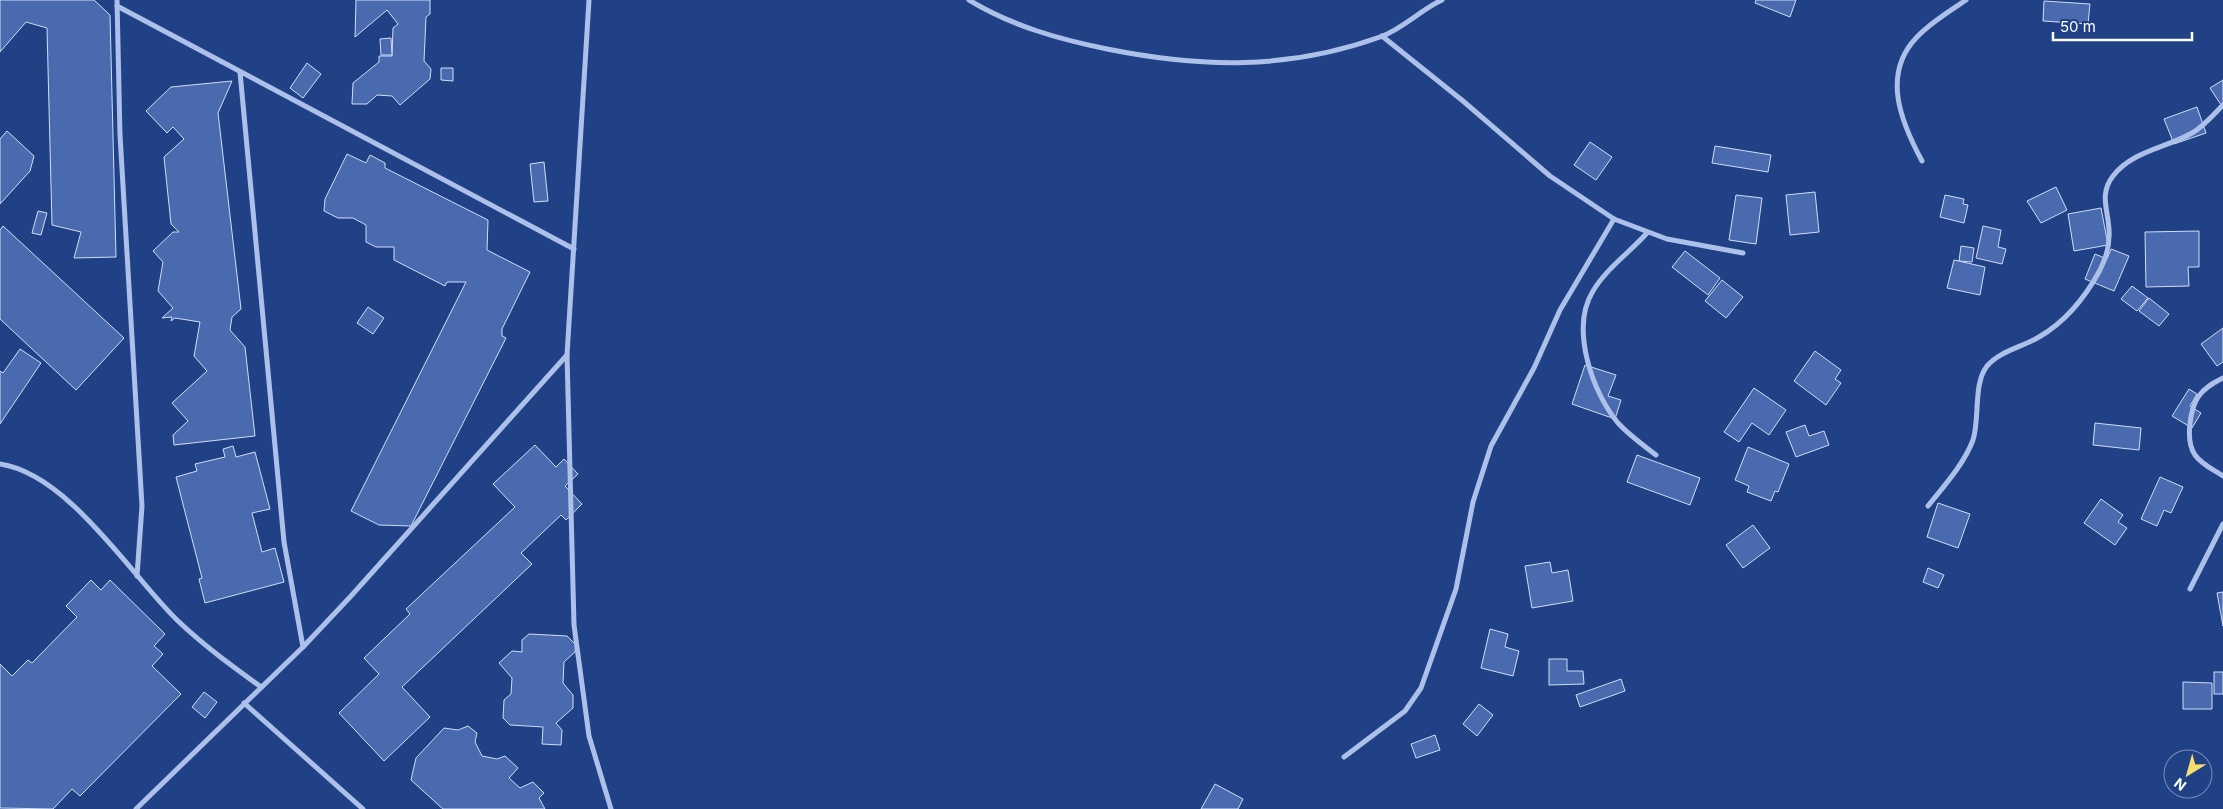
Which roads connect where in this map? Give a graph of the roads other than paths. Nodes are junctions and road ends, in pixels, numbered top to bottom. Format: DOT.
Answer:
graph roads {
  1 [pos="589,0"];
  2 [pos="968,0"];
  3 [pos="1442,0"];
  4 [pos="1966,0"];
  5 [pos="117,3"];
  6 [pos="1382,36"];
  7 [pos="240,72"];
  8 [pos="2223,104"];
  9 [pos="1922,161"];
  10 [pos="1614,219"];
  11 [pos="1648,233"];
  12 [pos="574,249"];
  13 [pos="1743,253"];
  14 [pos="567,355"];
  15 [pos="2223,378"];
  16 [pos="1656,455"];
  17 [pos="0,464"];
  18 [pos="2223,476"];
  19 [pos="1928,506"];
  20 [pos="2223,524"];
  21 [pos="137,576"];
  22 [pos="2190,589"];
  23 [pos="303,647"];
  24 [pos="261,687"];
  25 [pos="244,703"];
  26 [pos="1344,757"];
  27 [pos="612,807"];
  28 [pos="136,809"];
  29 [pos="363,809"];
  1 -- 12 [label="street"];
  2 -- 6 [label="street"];
  3 -- 6 [label="street"];
  4 -- 9 [label="street"];
  5 -- 7 [label="street"];
  5 -- 21 [label="street"];
  6 -- 10 [label="street"];
  7 -- 12 [label="street"];
  7 -- 23 [label="street"];
  8 -- 19 [label="street"];
  10 -- 11 [label="street"];
  10 -- 26 [label="street"];
  11 -- 13 [label="street"];
  11 -- 16 [label="street"];
  12 -- 14 [label="street"];
  14 -- 23 [label="street"];
  14 -- 27 [label="street"];
  15 -- 18 [label="street"];
  17 -- 21 [label="street"];
  20 -- 22 [label="street"];
  21 -- 24 [label="street"];
  23 -- 24 [label="street"];
  24 -- 25 [label="street"];
  25 -- 28 [label="street"];
  25 -- 29 [label="street"];
}
